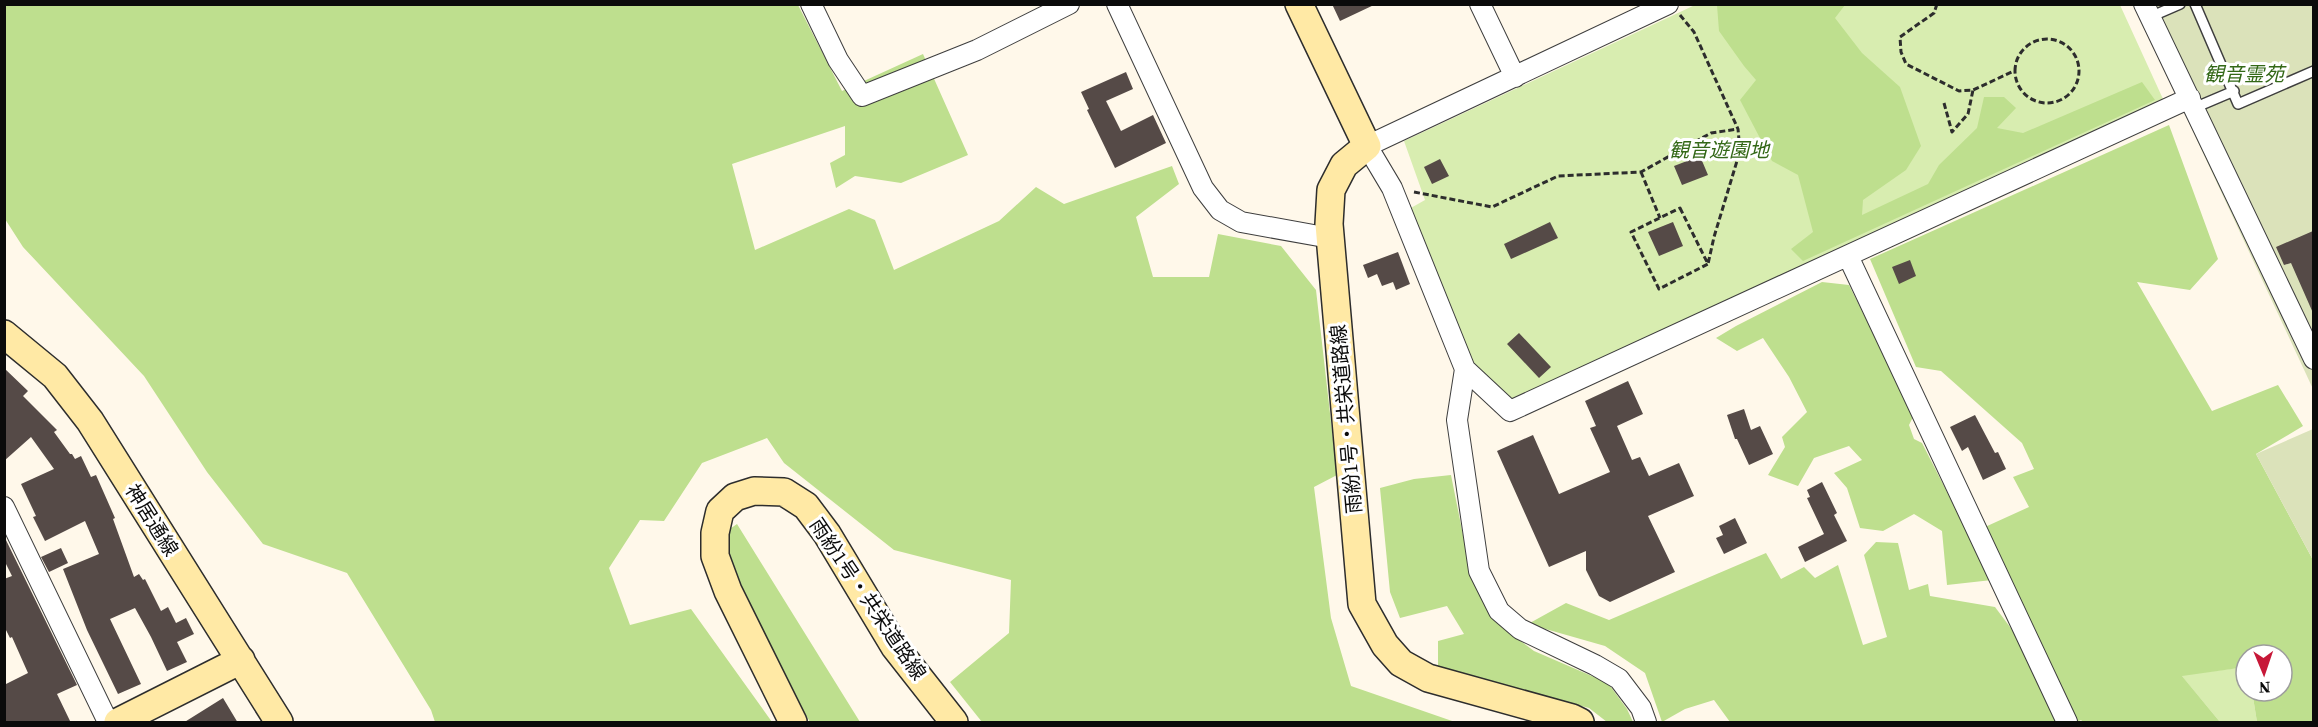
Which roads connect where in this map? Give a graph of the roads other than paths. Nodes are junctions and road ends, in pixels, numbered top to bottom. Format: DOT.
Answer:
graph roads {
  1 [pos="811,4"];
  2 [pos="1070,4"];
  3 [pos="1117,4"];
  4 [pos="1299,4"];
  5 [pos="1480,4"];
  6 [pos="2180,4"];
  7 [pos="2195,4"];
  8 [pos="1674,9"];
  9 [pos="1643,10"];
  10 [pos="2147,11"];
  11 [pos="2313,71"];
  12 [pos="1515,77"];
  13 [pos="2234,91"];
  14 [pos="2192,103"];
  15 [pos="1367,146"];
  16 [pos="1330,238"];
  17 [pos="1848,256"];
  18 [pos="4,334"];
  19 [pos="2313,359"];
  20 [pos="1465,369"];
  21 [pos="4,507"];
  22 [pos="241,660"];
  23 [pos="108,723"];
  24 [pos="118,723"];
  25 [pos="279,723"];
  26 [pos="793,723"];
  27 [pos="954,723"];
  28 [pos="1580,723"];
  29 [pos="1646,723"];
  30 [pos="2067,723"];
  1 -- 2 [label="street"];
  3 -- 16 [label="street"];
  4 -- 15 [label="street"];
  5 -- 12 [label="street"];
  6 -- 10 [label="lane"];
  7 -- 13 [label="lane"];
  8 -- 9 [label="street"];
  9 -- 12 [label="street"];
  10 -- 14 [label="street"];
  11 -- 13 [label="lane"];
  12 -- 15 [label="street"];
  13 -- 14 [label="lane"];
  14 -- 17 [label="street"];
  14 -- 19 [label="street"];
  15 -- 16 [label="street, 雨紛1号・共栄道路線"];
  15 -- 20 [label="street"];
  16 -- 28 [label="street, 雨紛1号・共栄道路線"];
  17 -- 20 [label="street"];
  17 -- 30 [label="street"];
  18 -- 22 [label="street, 神居通線"];
  20 -- 29 [label="street"];
  21 -- 23 [label="street"];
  22 -- 24 [label="street"];
  22 -- 25 [label="street, 神居通線"];
  26 -- 27 [label="street, 雨紛1号・共栄道路線"];
}
